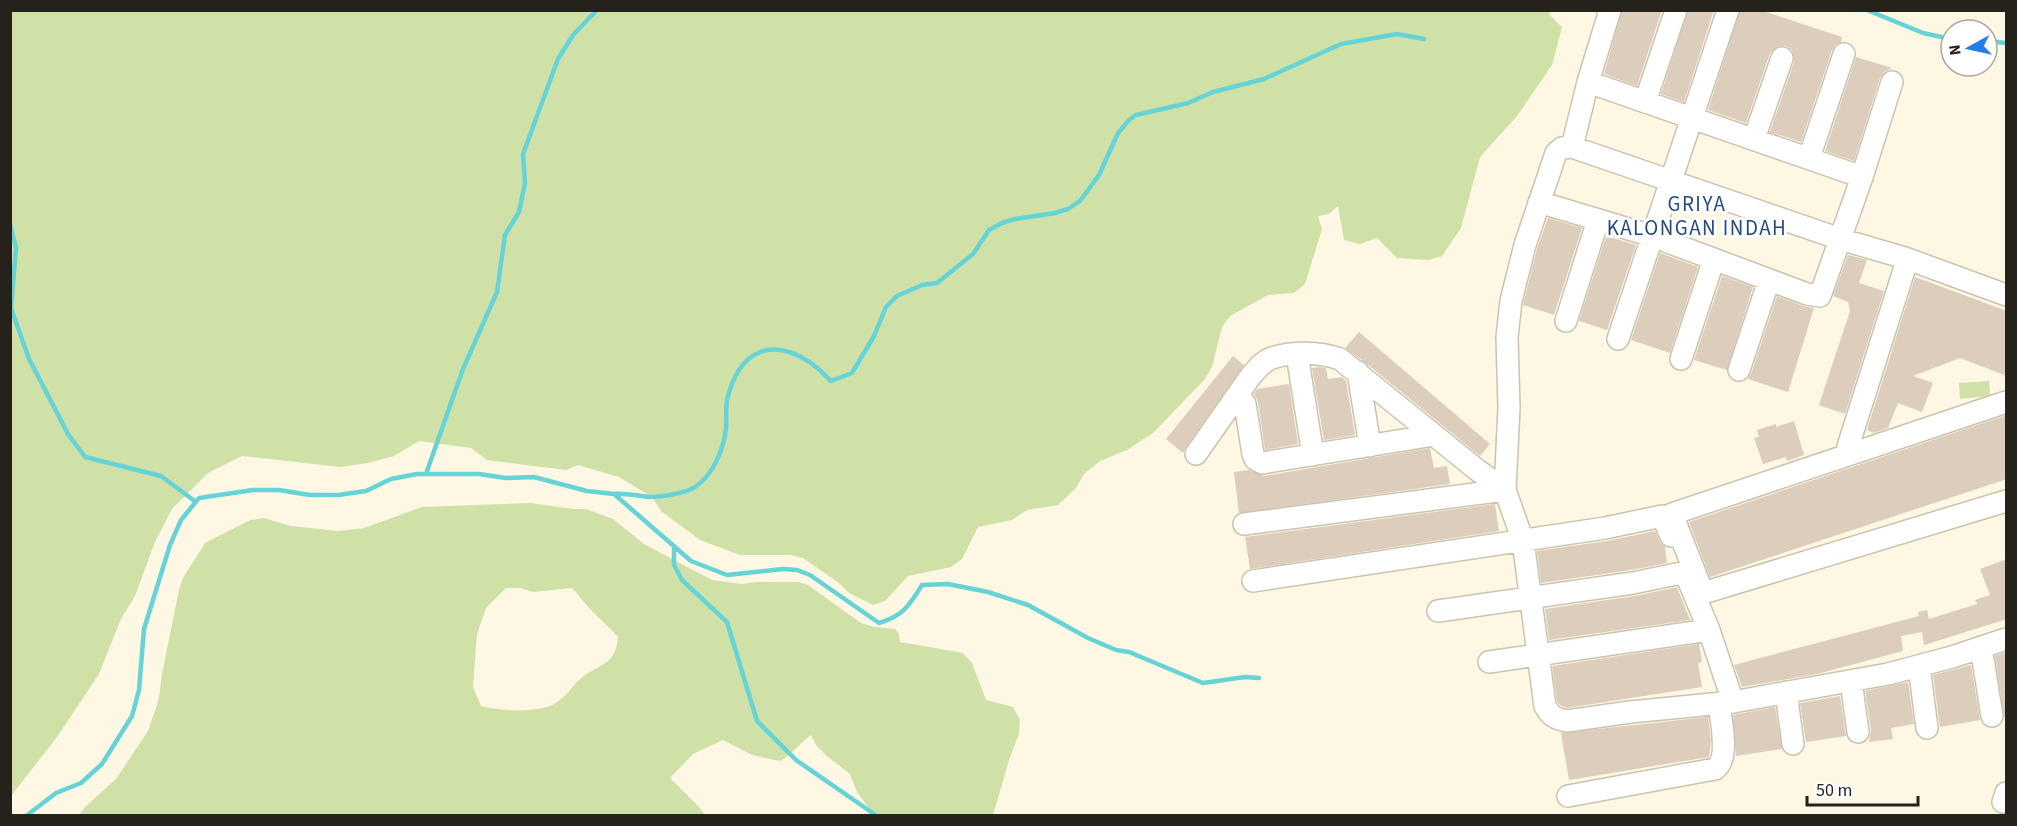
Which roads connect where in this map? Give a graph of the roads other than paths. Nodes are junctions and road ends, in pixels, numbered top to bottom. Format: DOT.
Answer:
graph roads {
  1 [pos="1610,10"];
  2 [pos="1676,10"];
  3 [pos="1728,10"];
  4 [pos="1844,54"];
  5 [pos="1782,57"];
  6 [pos="1588,82"];
  7 [pos="1892,82"];
  8 [pos="1645,102"];
  9 [pos="1692,118"];
  10 [pos="1754,139"];
  11 [pos="1572,147"];
  12 [pos="1809,158"];
  13 [pos="1862,177"];
  14 [pos="1672,180"];
  15 [pos="1539,202"];
  16 [pos="1598,220"];
  17 [pos="1652,236"];
  18 [pos="1840,239"];
  19 [pos="1905,258"];
  20 [pos="1714,259"];
  21 [pos="1769,280"];
  22 [pos="2007,295"];
  23 [pos="1566,321"];
  24 [pos="1618,339"];
  25 [pos="1297,354"];
  26 [pos="1681,359"];
  27 [pos="1739,370"];
  28 [pos="1358,372"];
  29 [pos="1238,394"];
  30 [pos="2007,402"];
  31 [pos="1434,435"];
  32 [pos="1370,446"];
  33 [pos="1196,454"];
  34 [pos="1313,455"];
  35 [pos="1845,456"];
  36 [pos="1505,490"];
  37 [pos="2007,501"];
  38 [pos="1244,524"];
  39 [pos="1523,541"];
  40 [pos="1686,572"];
  41 [pos="1253,581"];
  42 [pos="1532,598"];
  43 [pos="1438,611"];
  44 [pos="1709,630"];
  45 [pos="2007,639"];
  46 [pos="1981,647"];
  47 [pos="1539,655"];
  48 [pos="1489,662"];
  49 [pos="1919,666"];
  50 [pos="1851,681"];
  51 [pos="1786,692"];
  52 [pos="1726,703"];
  53 [pos="1992,716"];
  54 [pos="1927,728"];
  55 [pos="1858,732"];
  56 [pos="1793,744"];
  57 [pos="1568,796"];
  1 -- 6 [label="street"];
  2 -- 8 [label="street"];
  3 -- 9 [label="street"];
  4 -- 12 [label="street"];
  5 -- 10 [label="street"];
  6 -- 8 [label="street"];
  6 -- 11 [label="street"];
  7 -- 13 [label="street"];
  8 -- 9 [label="street"];
  9 -- 10 [label="street"];
  9 -- 14 [label="street"];
  10 -- 12 [label="street"];
  11 -- 14 [label="street"];
  11 -- 15 [label="street"];
  12 -- 13 [label="street"];
  13 -- 18 [label="street"];
  14 -- 17 [label="street"];
  14 -- 18 [label="street"];
  15 -- 16 [label="street"];
  15 -- 36 [label="street"];
  16 -- 17 [label="street"];
  16 -- 23 [label="street"];
  17 -- 20 [label="street"];
  17 -- 24 [label="street"];
  18 -- 19 [label="street"];
  18 -- 21 [label="street"];
  19 -- 22 [label="street"];
  19 -- 35 [label="street"];
  20 -- 21 [label="street"];
  20 -- 26 [label="street"];
  21 -- 27 [label="street"];
  25 -- 28 [label="street"];
  25 -- 29 [label="street"];
  25 -- 34 [label="street"];
  28 -- 31 [label="street"];
  28 -- 32 [label="street"];
  29 -- 33 [label="street"];
  29 -- 34 [label="street"];
  30 -- 35 [label="street"];
  31 -- 32 [label="street"];
  31 -- 36 [label="street"];
  32 -- 34 [label="street"];
  35 -- 37 [label="street"];
  36 -- 38 [label="street"];
  36 -- 39 [label="street"];
  39 -- 40 [label="street"];
  39 -- 41 [label="street"];
  39 -- 42 [label="street"];
  40 -- 42 [label="street"];
  40 -- 44 [label="street"];
  42 -- 43 [label="street"];
  42 -- 47 [label="street"];
  44 -- 47 [label="street"];
  44 -- 52 [label="street"];
  45 -- 46 [label="street"];
  46 -- 49 [label="street"];
  46 -- 53 [label="street"];
  47 -- 48 [label="street"];
  47 -- 52 [label="street"];
  49 -- 50 [label="street"];
  49 -- 54 [label="street"];
  50 -- 51 [label="street"];
  50 -- 55 [label="street"];
  51 -- 52 [label="street"];
  51 -- 56 [label="street"];
  52 -- 57 [label="street"];
}
